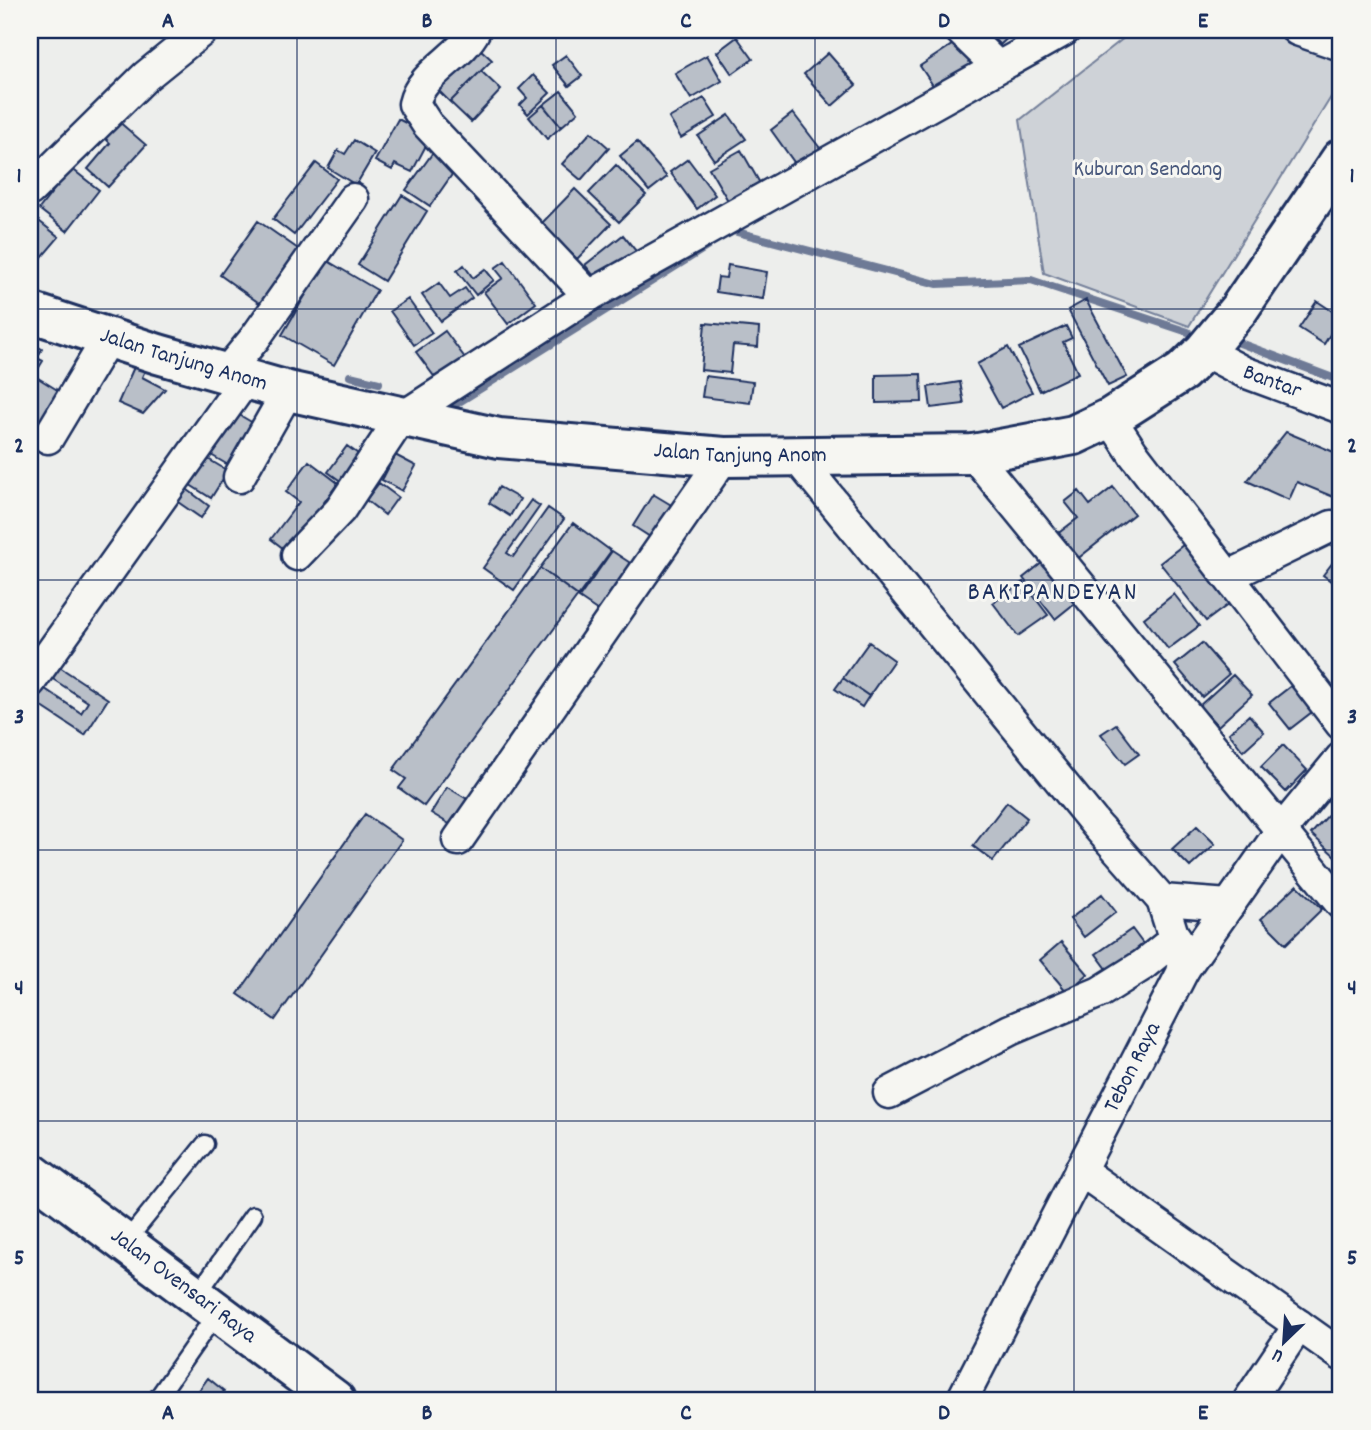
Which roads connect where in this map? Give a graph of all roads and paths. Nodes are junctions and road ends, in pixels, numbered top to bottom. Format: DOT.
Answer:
graph roads {
  1 [pos="204,30"];
  2 [pos="475,30"];
  3 [pos="960,30"];
  4 [pos="1065,30"];
  5 [pos="1297,30"];
  6 [pos="1341,45"];
  7 [pos="998,67"];
  8 [pos="1341,159"];
  9 [pos="30,190"];
  10 [pos="353,199"];
  11 [pos="589,296"];
  12 [pos="30,312"];
  13 [pos="108,338"];
  14 [pos="1204,351"];
  15 [pos="236,376"];
  16 [pos="288,391"];
  17 [pos="1341,408"];
  18 [pos="401,418"];
  19 [pos="1110,418"];
  20 [pos="48,438"];
  21 [pos="794,454"];
  22 [pos="973,454"];
  23 [pos="724,457"];
  24 [pos="239,477"];
  25 [pos="1332,526"];
  26 [pos="297,555"];
  27 [pos="1229,576"];
  28 [pos="30,681"];
  29 [pos="1341,723"];
  30 [pos="1341,758"];
  31 [pos="1280,832"];
  32 [pos="458,840"];
  33 [pos="1162,900"];
  34 [pos="1341,904"];
  35 [pos="1229,905"];
  36 [pos="1176,938"];
  37 [pos="1184,969"];
  38 [pos="888,1093"];
  39 [pos="205,1144"];
  40 [pos="1080,1170"];
  41 [pos="30,1172"];
  42 [pos="253,1215"];
  43 [pos="125,1243"];
  44 [pos="207,1303"];
  45 [pos="1298,1325"];
  46 [pos="1341,1355"];
  47 [pos="156,1400"];
  48 [pos="335,1400"];
  49 [pos="962,1400"];
  50 [pos="1249,1400"];
  1 -- 9 [label="street"];
  2 -- 11 [label="street"];
  3 -- 7 [label="street"];
  4 -- 7 [label="street"];
  5 -- 6 [label="street"];
  7 -- 11 [label="street"];
  8 -- 14 [label="main road, Jalan Tanjung Anom"];
  10 -- 15 [label="street"];
  11 -- 18 [label="street"];
  12 -- 13 [label="main road, Jalan Tanjung Anom"];
  13 -- 15 [label="main road, Jalan Tanjung Anom"];
  13 -- 20 [label="street"];
  14 -- 17 [label="street, Bantar"];
  14 -- 19 [label="main road, Jalan Tanjung Anom"];
  15 -- 16 [label="main road, Jalan Tanjung Anom"];
  15 -- 28 [label="street"];
  16 -- 18 [label="main road, Jalan Tanjung Anom"];
  16 -- 24 [label="street"];
  18 -- 23 [label="main road, Jalan Tanjung Anom"];
  18 -- 26 [label="street"];
  19 -- 22 [label="main road, Jalan Tanjung Anom"];
  19 -- 27 [label="street"];
  21 -- 22 [label="main road, Jalan Tanjung Anom"];
  21 -- 23 [label="main road, Jalan Tanjung Anom"];
  21 -- 33 [label="street"];
  22 -- 31 [label="street"];
  23 -- 32 [label="street"];
  25 -- 27 [label="street"];
  27 -- 29 [label="street"];
  30 -- 31 [label="street, Tebon Raya"];
  31 -- 34 [label="street"];
  31 -- 35 [label="street, Tebon Raya"];
  33 -- 35 [label="street"];
  33 -- 36 [label="street"];
  35 -- 37 [label="street, Tebon Raya"];
  36 -- 37 [label="street"];
  36 -- 38 [label="street"];
  37 -- 40 [label="street, Tebon Raya"];
  39 -- 43 [label="lane"];
  40 -- 45 [label="street"];
  40 -- 49 [label="street, Tebon Raya"];
  41 -- 43 [label="main road, Jalan Ovensari Raya"];
  42 -- 44 [label="lane"];
  43 -- 44 [label="main road, Jalan Ovensari Raya"];
  44 -- 47 [label="lane"];
  44 -- 48 [label="main road, Jalan Ovensari Raya"];
  45 -- 46 [label="street"];
  45 -- 50 [label="street"];
}
